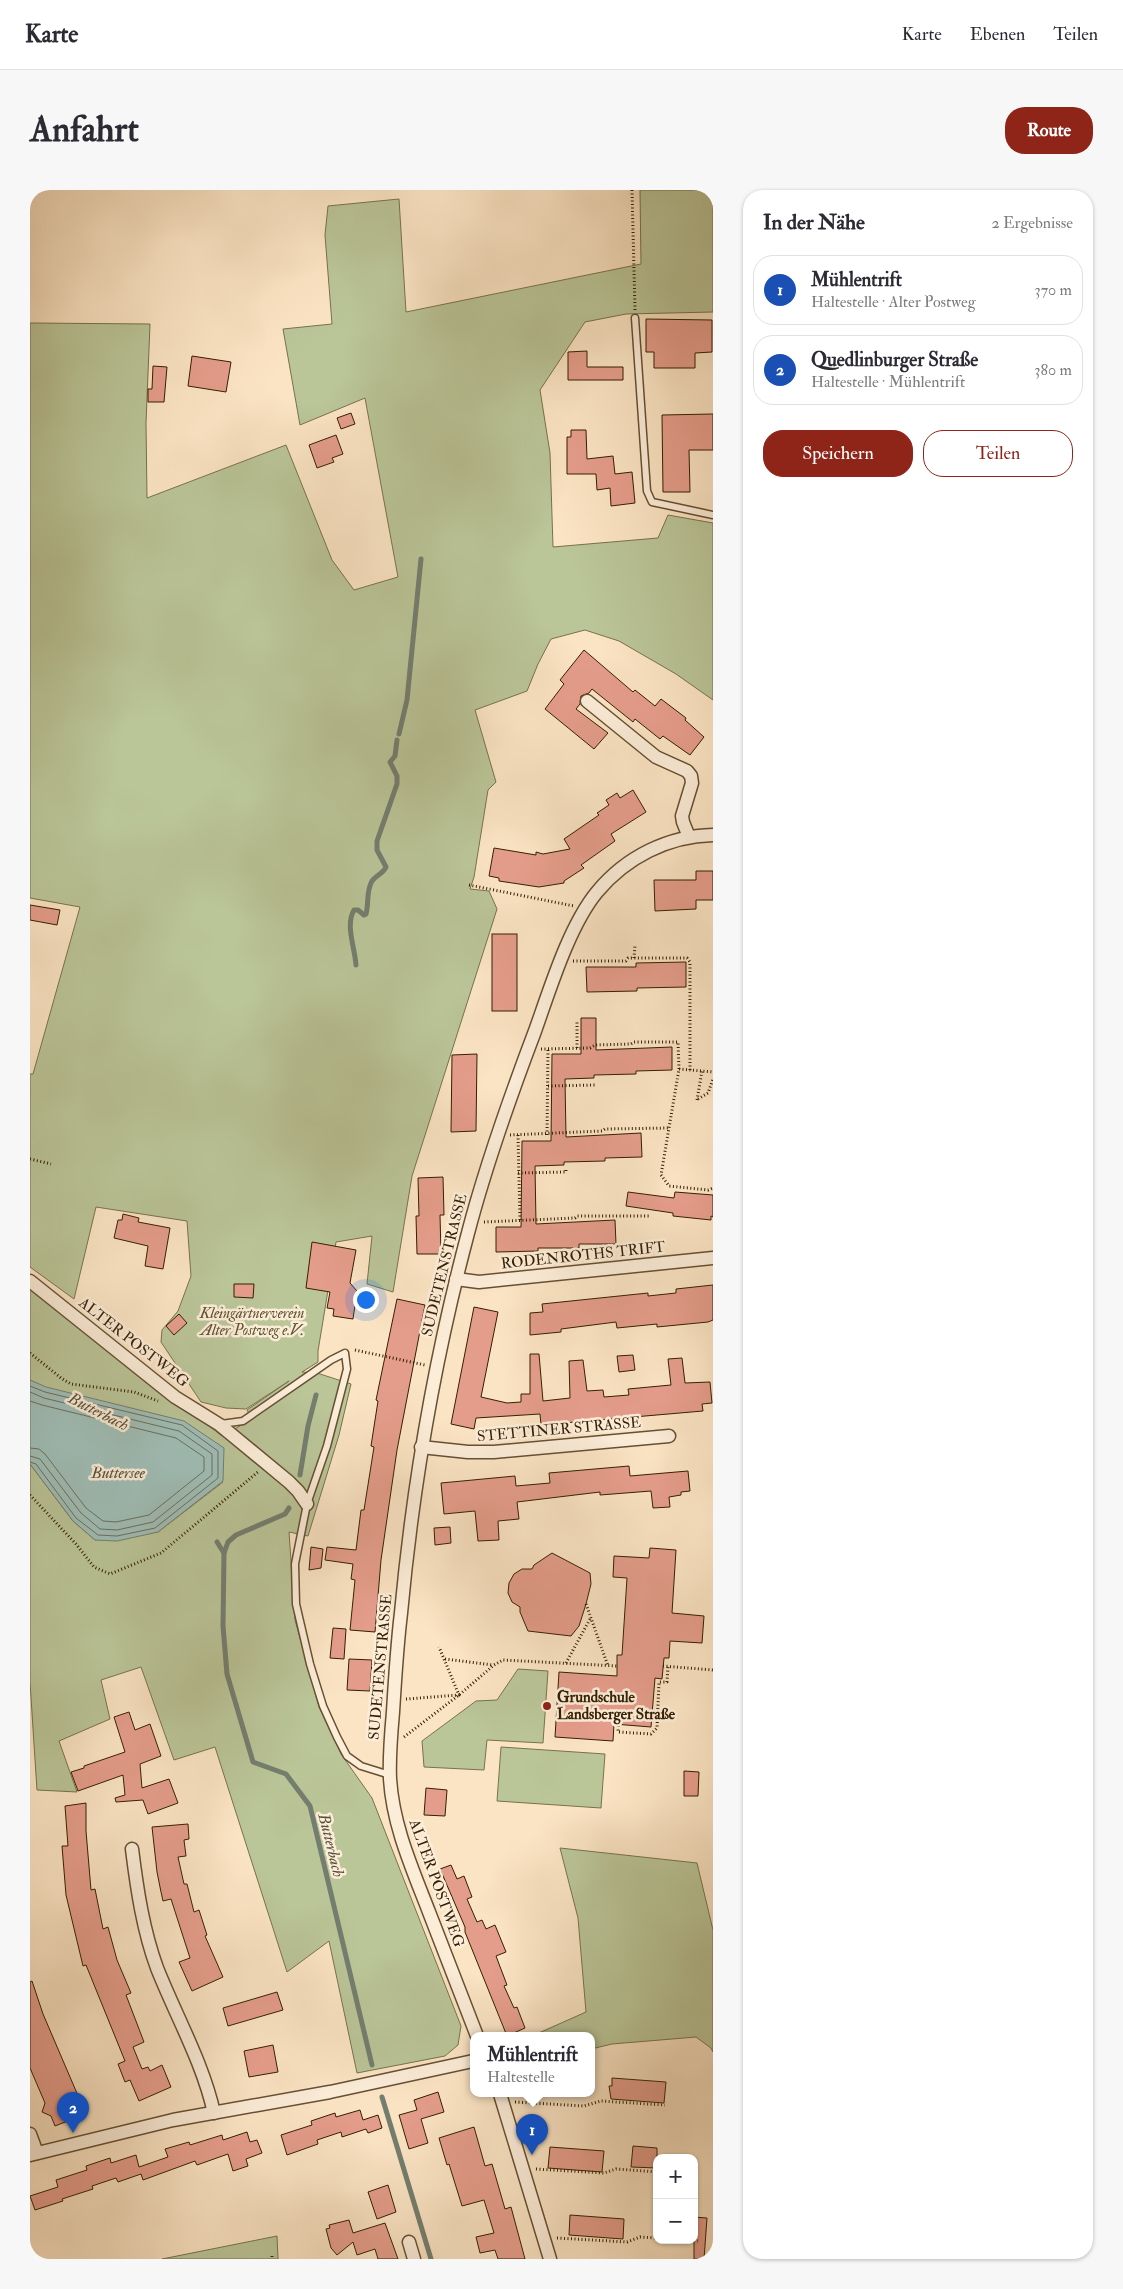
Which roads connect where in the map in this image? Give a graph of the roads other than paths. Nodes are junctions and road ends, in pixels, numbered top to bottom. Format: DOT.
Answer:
graph roads {
  1 [pos="635,318"];
  2 [pos="713,515"];
  3 [pos="588,701"];
  4 [pos="713,835"];
  5 [pos="689,837"];
  6 [pos="713,1258"];
  7 [pos="456,1279"];
  8 [pos="30,1281"];
  9 [pos="220,1425"];
  10 [pos="669,1436"];
  11 [pos="421,1447"];
  12 [pos="307,1504"];
  13 [pos="390,1775"];
  14 [pos="132,1849"];
  15 [pos="475,2032"];
  16 [pos="470,2062"];
  17 [pos="501,2098"];
  18 [pos="214,2113"];
  19 [pos="30,2134"];
  20 [pos="34,2154"];
  21 [pos="409,2242"];
  22 [pos="414,2259"];
  23 [pos="550,2259"];
  1 -- 2 [label="lane"];
  3 -- 5 [label="street"];
  4 -- 5 [label="street, SUDETENSTRASSE"];
  5 -- 7 [label="street, SUDETENSTRASSE"];
  6 -- 7 [label="street, RODENROTHS TRIFT"];
  7 -- 11 [label="street, SUDETENSTRASSE"];
  8 -- 9 [label="street, ALTER POSTWEG"];
  9 -- 12 [label="street, ALTER POSTWEG"];
  9 -- 12 [label="lane"];
  10 -- 11 [label="street, STETTINER STRASSE"];
  11 -- 13 [label="street, SUDETENSTRASSE"];
  12 -- 13 [label="lane"];
  13 -- 15 [label="street, ALTER POSTWEG"];
  14 -- 18 [label="street"];
  16 -- 18 [label="street"];
  17 -- 23 [label="street"];
  18 -- 20 [label="street"];
  19 -- 20 [label="street"];
  21 -- 22 [label="street"];
}
